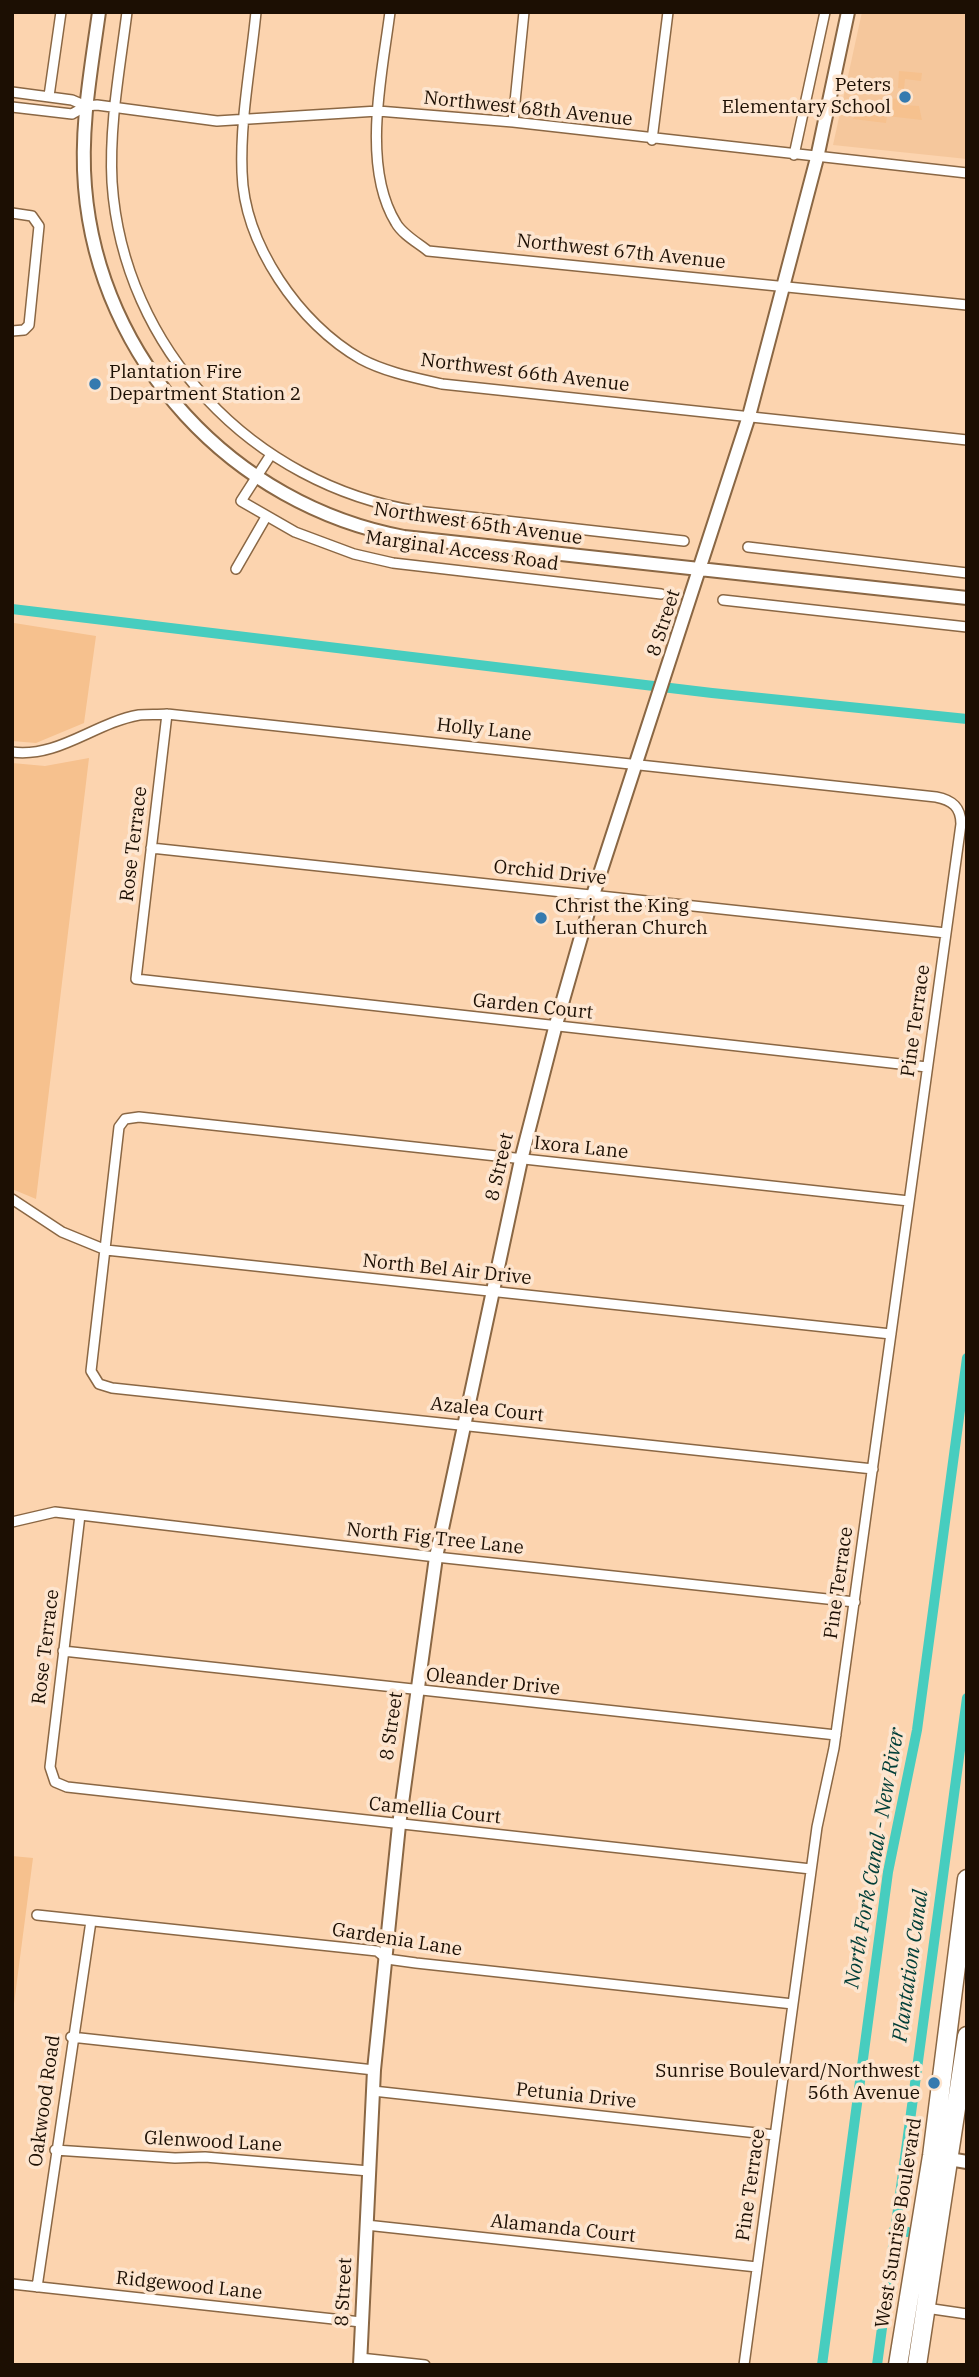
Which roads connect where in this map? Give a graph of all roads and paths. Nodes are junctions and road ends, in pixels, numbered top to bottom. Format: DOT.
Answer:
graph roads {
  1 [pos="61,12"];
  2 [pos="99,12"];
  3 [pos="127,12"];
  4 [pos="256,12"];
  5 [pos="390,12"];
  6 [pos="524,12"];
  7 [pos="668,12"];
  8 [pos="825,12"];
  9 [pos="848,12"];
  10 [pos="12,92"];
  11 [pos="49,96"];
  12 [pos="86,106"];
  13 [pos="12,107"];
  14 [pos="115,107"];
  15 [pos="378,111"];
  16 [pos="244,122"];
  17 [pos="513,122"];
  18 [pos="652,140"];
  19 [pos="794,155"];
  20 [pos="817,158"];
  21 [pos="967,173"];
  22 [pos="12,213"];
  23 [pos="783,286"];
  24 [pos="967,305"];
  25 [pos="12,331"];
  26 [pos="750,416"];
  27 [pos="967,440"];
  28 [pos="270,456"];
  29 [pos="256,476"];
  30 [pos="266,517"];
  31 [pos="684,541"];
  32 [pos="748,547"];
  33 [pos="236,569"];
  34 [pos="702,570"];
  35 [pos="967,573"];
  36 [pos="661,594"];
  37 [pos="967,598"];
  38 [pos="723,600"];
  39 [pos="967,627"];
  40 [pos="167,714"];
  41 [pos="12,752"];
  42 [pos="636,764"];
  43 [pos="956,806"];
  44 [pos="151,848"];
  45 [pos="593,895"];
  46 [pos="946,933"];
  47 [pos="136,979"];
  48 [pos="555,1028"];
  49 [pos="927,1067"];
  50 [pos="521,1160"];
  51 [pos="12,1199"];
  52 [pos="909,1201"];
  53 [pos="106,1250"];
  54 [pos="492,1292"];
  55 [pos="891,1334"];
  56 [pos="463,1425"];
  57 [pos="873,1468"];
  58 [pos="80,1515"];
  59 [pos="12,1522"];
  60 [pos="436,1557"];
  61 [pos="855,1602"];
  62 [pos="63,1651"];
  63 [pos="416,1691"];
  64 [pos="836,1735"];
  65 [pos="55,1782"];
  66 [pos="398,1825"];
  67 [pos="811,1869"];
  68 [pos="967,1879"];
  69 [pos="37,1915"];
  70 [pos="91,1921"];
  71 [pos="387,1959"];
  72 [pos="793,2004"];
  73 [pos="967,2036"];
  74 [pos="71,2037"];
  75 [pos="374,2070"];
  76 [pos="373,2091"];
  77 [pos="775,2135"];
  78 [pos="55,2150"];
  79 [pos="950,2159"];
  80 [pos="369,2171"];
  81 [pos="366,2225"];
  82 [pos="757,2267"];
  83 [pos="12,2284"];
  84 [pos="37,2287"];
  85 [pos="926,2308"];
  86 [pos="906,2313"];
  87 [pos="967,2314"];
  88 [pos="361,2322"];
  89 [pos="360,2361"];
  90 [pos="425,2365"];
  91 [pos="744,2365"];
  92 [pos="888,2365"];
  93 [pos="898,2365"];
  94 [pos="917,2365"];
  1 -- 11 [label="street"];
  2 -- 12 [label="street, Northwest 65th Avenue"];
  3 -- 14 [label="street, Marginal Access Road"];
  4 -- 16 [label="street, Northwest 66th Avenue"];
  5 -- 15 [label="street, Northwest 67th Avenue"];
  6 -- 17 [label="street"];
  7 -- 18 [label="street"];
  8 -- 19 [label="street"];
  9 -- 20 [label="street, 8 Street"];
  10 -- 11 [label="street, Northwest 68th Avenue"];
  11 -- 12 [label="street, Northwest 68th Avenue"];
  12 -- 13 [label="street, Northwest 68th Avenue"];
  12 -- 14 [label="street, Northwest 68th Avenue"];
  12 -- 29 [label="street, Northwest 65th Avenue"];
  14 -- 16 [label="street, Northwest 68th Avenue"];
  14 -- 28 [label="street, Marginal Access Road"];
  15 -- 16 [label="street, Northwest 68th Avenue"];
  15 -- 17 [label="street, Northwest 68th Avenue"];
  15 -- 23 [label="street, Northwest 67th Avenue"];
  16 -- 26 [label="street, Northwest 66th Avenue"];
  17 -- 18 [label="street, Northwest 68th Avenue"];
  18 -- 19 [label="street, Northwest 68th Avenue"];
  19 -- 20 [label="street, Northwest 68th Avenue"];
  20 -- 21 [label="street, Northwest 68th Avenue"];
  20 -- 23 [label="street, 8 Street"];
  22 -- 25 [label="street"];
  23 -- 24 [label="street, Northwest 67th Avenue"];
  23 -- 26 [label="street, 8 Street"];
  26 -- 27 [label="street, Northwest 66th Avenue"];
  26 -- 34 [label="street, 8 Street"];
  28 -- 29 [label="street, Marginal Access Road"];
  28 -- 31 [label="street, Marginal Access Road"];
  29 -- 30 [label="street, Marginal Access Road"];
  29 -- 34 [label="street, Northwest 65th Avenue"];
  30 -- 33 [label="street"];
  30 -- 36 [label="street, Marginal Access Road"];
  32 -- 35 [label="street"];
  34 -- 37 [label="street, Northwest 65th Avenue"];
  34 -- 42 [label="street, 8 Street"];
  38 -- 39 [label="street"];
  40 -- 41 [label="street, Holly Lane"];
  40 -- 42 [label="street, Holly Lane"];
  40 -- 44 [label="street, Rose Terrace"];
  42 -- 43 [label="street, Holly Lane"];
  42 -- 45 [label="street, 8 Street"];
  43 -- 46 [label="street, Pine Terrace"];
  44 -- 45 [label="street, Orchid Drive"];
  44 -- 47 [label="street, Rose Terrace"];
  45 -- 46 [label="street, Orchid Drive"];
  45 -- 48 [label="street, 8 Street"];
  46 -- 49 [label="street, Pine Terrace"];
  47 -- 48 [label="street, Garden Court"];
  48 -- 49 [label="street, Garden Court"];
  48 -- 50 [label="street, 8 Street"];
  49 -- 52 [label="street, Pine Terrace"];
  50 -- 52 [label="street, Ixora Lane"];
  50 -- 53 [label="street, Ixora Lane"];
  50 -- 54 [label="street, 8 Street"];
  51 -- 53 [label="street, North Bel Air Drive"];
  52 -- 55 [label="street, Pine Terrace"];
  53 -- 54 [label="street, North Bel Air Drive"];
  53 -- 56 [label="street, Azalea Court"];
  54 -- 55 [label="street, North Bel Air Drive"];
  54 -- 56 [label="street, 8 Street"];
  55 -- 57 [label="street, Pine Terrace"];
  56 -- 57 [label="street, Azalea Court"];
  56 -- 60 [label="street, 8 Street"];
  57 -- 61 [label="street, Pine Terrace"];
  58 -- 59 [label="street, North Fig Tree Lane"];
  58 -- 60 [label="street, North Fig Tree Lane"];
  58 -- 62 [label="street, Rose Terrace"];
  60 -- 61 [label="street, North Fig Tree Lane"];
  60 -- 63 [label="street, 8 Street"];
  61 -- 64 [label="street, Pine Terrace"];
  62 -- 63 [label="street, Oleander Drive"];
  62 -- 65 [label="street, Rose Terrace"];
  63 -- 64 [label="street, Oleander Drive"];
  63 -- 66 [label="street, 8 Street"];
  64 -- 67 [label="street, Pine Terrace"];
  65 -- 66 [label="street, Camellia Court"];
  66 -- 67 [label="street, Camellia Court"];
  66 -- 71 [label="street, 8 Street"];
  67 -- 72 [label="street, Pine Terrace"];
  68 -- 79 [label="highway, West Sunrise Boulevard"];
  69 -- 70 [label="street, Gardenia Lane"];
  70 -- 71 [label="street, Gardenia Lane"];
  70 -- 74 [label="street, Oakwood Road"];
  71 -- 72 [label="street, Gardenia Lane"];
  71 -- 75 [label="street, 8 Street"];
  72 -- 77 [label="street, Pine Terrace"];
  73 -- 79 [label="highway, West Sunrise Boulevard"];
  74 -- 75 [label="street"];
  74 -- 78 [label="street, Oakwood Road"];
  75 -- 76 [label="street, 8 Street"];
  76 -- 77 [label="street, Petunia Drive"];
  76 -- 80 [label="street, 8 Street"];
  77 -- 82 [label="street, Pine Terrace"];
  78 -- 80 [label="street, Glenwood Lane"];
  78 -- 84 [label="street, Oakwood Road"];
  79 -- 85 [label="highway, West Sunrise Boulevard"];
  79 -- 86 [label="highway, West Sunrise Boulevard"];
  80 -- 81 [label="street, 8 Street"];
  81 -- 82 [label="street, Alamanda Court"];
  81 -- 88 [label="street, 8 Street"];
  82 -- 91 [label="street, Pine Terrace"];
  83 -- 84 [label="street, Ridgewood Lane"];
  84 -- 88 [label="street, Ridgewood Lane"];
  85 -- 87 [label="street"];
  85 -- 94 [label="highway, West Sunrise Boulevard"];
  86 -- 92 [label="highway"];
  86 -- 93 [label="highway, West Sunrise Boulevard"];
  88 -- 89 [label="street, 8 Street"];
  89 -- 90 [label="street"];
}
